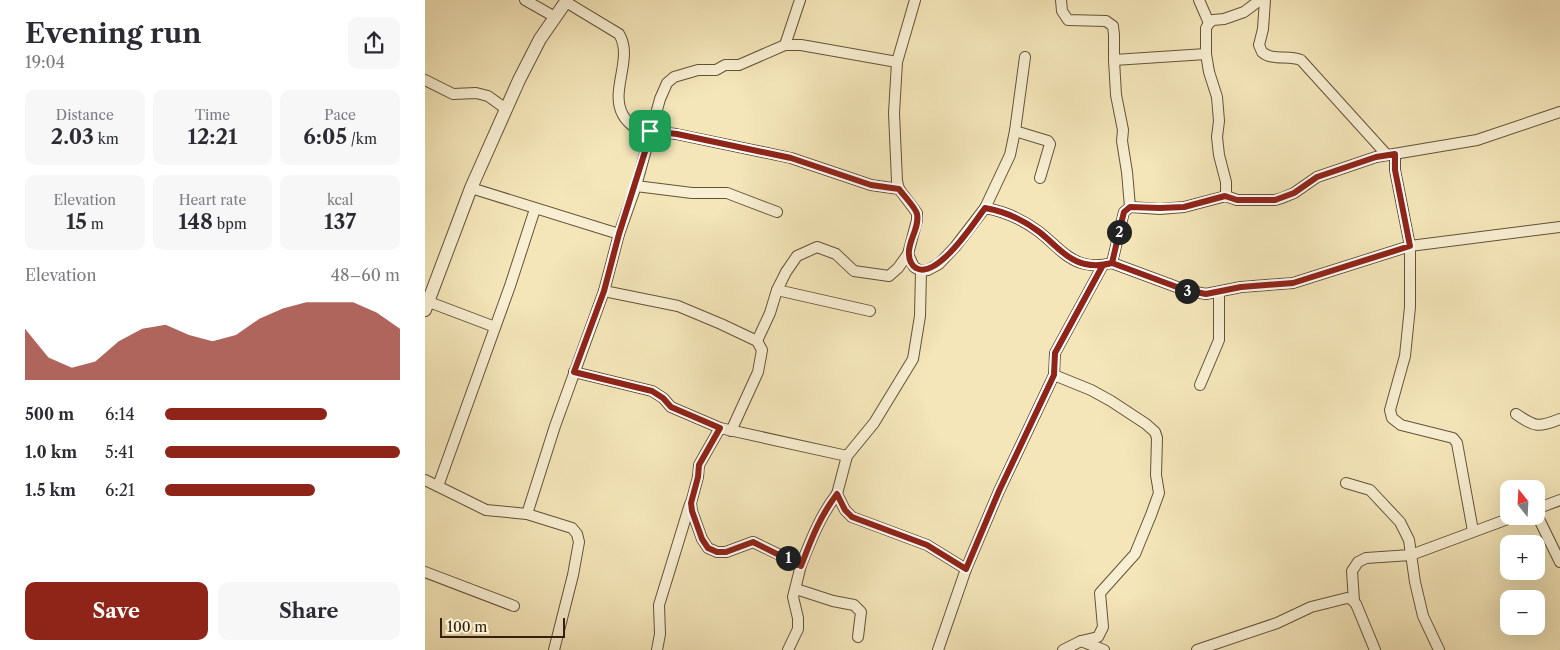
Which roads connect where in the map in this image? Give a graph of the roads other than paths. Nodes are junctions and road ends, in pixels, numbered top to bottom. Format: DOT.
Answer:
graph roads {
  1 [pos="525,0"];
  2 [pos="800,0"];
  3 [pos="915,0"];
  4 [pos="1061,0"];
  5 [pos="1199,0"];
  6 [pos="1260,0"];
  7 [pos="1265,0"];
  8 [pos="566,1"];
  9 [pos="555,17"];
  10 [pos="1209,23"];
  11 [pos="785,45"];
  12 [pos="1206,54"];
  13 [pos="1025,57"];
  14 [pos="1114,60"];
  15 [pos="897,62"];
  16 [pos="425,80"];
  17 [pos="506,109"];
  18 [pos="1560,112"];
  19 [pos="1015,131"];
  20 [pos="650,135"];
  21 [pos="1391,154"];
  22 [pos="1040,178"];
  23 [pos="636,186"];
  24 [pos="471,188"];
  25 [pos="899,189"];
  26 [pos="1225,196"];
  27 [pos="1130,207"];
  28 [pos="985,208"];
  29 [pos="535,209"];
  30 [pos="777,212"];
  31 [pos="1560,227"];
  32 [pos="619,234"];
  33 [pos="1410,246"];
  34 [pos="908,254"];
  35 [pos="1108,264"];
  36 [pos="921,271"];
  37 [pos="777,290"];
  38 [pos="604,291"];
  39 [pos="1219,292"];
  40 [pos="427,306"];
  41 [pos="870,312"];
  42 [pos="495,327"];
  43 [pos="757,341"];
  44 [pos="574,372"];
  45 [pos="1054,375"];
  46 [pos="1200,385"];
  47 [pos="1516,414"];
  48 [pos="1560,419"];
  49 [pos="720,428"];
  50 [pos="731,431"];
  51 [pos="847,456"];
  52 [pos="425,480"];
  53 [pos="1346,483"];
  54 [pos="438,486"];
  55 [pos="837,494"];
  56 [pos="1560,500"];
  57 [pos="691,503"];
  58 [pos="1545,507"];
  59 [pos="527,514"];
  60 [pos="1500,521"];
  61 [pos="1543,525"];
  62 [pos="1473,531"];
  63 [pos="1411,555"];
  64 [pos="1560,562"];
  65 [pos="801,566"];
  66 [pos="966,569"];
  67 [pos="425,572"];
  68 [pos="796,589"];
  69 [pos="1354,601"];
  70 [pos="514,606"];
  71 [pos="858,637"];
  72 [pos="1081,641"];
  73 [pos="1200,649"];
  74 [pos="554,650"];
  75 [pos="657,650"];
  76 [pos="788,650"];
  77 [pos="938,650"];
  78 [pos="1063,650"];
  79 [pos="1104,650"];
  80 [pos="1375,650"];
  81 [pos="1439,650"];
  1 -- 9 [label="street"];
  2 -- 11 [label="street"];
  3 -- 15 [label="street"];
  4 -- 14 [label="street"];
  5 -- 10 [label="street"];
  6 -- 10 [label="street"];
  7 -- 21 [label="street"];
  8 -- 9 [label="street"];
  8 -- 20 [label="street"];
  9 -- 17 [label="street"];
  10 -- 12 [label="street"];
  11 -- 15 [label="street"];
  11 -- 20 [label="street"];
  12 -- 14 [label="street"];
  12 -- 26 [label="street"];
  13 -- 19 [label="street"];
  14 -- 27 [label="street"];
  15 -- 25 [label="street"];
  16 -- 17 [label="street"];
  17 -- 24 [label="street"];
  18 -- 21 [label="street"];
  19 -- 22 [label="street"];
  19 -- 28 [label="street"];
  20 -- 23 [label="street"];
  20 -- 25 [label="street"];
  21 -- 26 [label="street"];
  21 -- 33 [label="street"];
  23 -- 30 [label="street"];
  23 -- 32 [label="street"];
  24 -- 29 [label="street"];
  24 -- 40 [label="street"];
  25 -- 34 [label="street"];
  26 -- 27 [label="street"];
  27 -- 35 [label="street"];
  28 -- 35 [label="street"];
  28 -- 36 [label="street"];
  29 -- 32 [label="street"];
  29 -- 42 [label="street"];
  31 -- 33 [label="street"];
  32 -- 38 [label="street"];
  33 -- 39 [label="street"];
  33 -- 62 [label="street"];
  34 -- 36 [label="street"];
  34 -- 37 [label="street"];
  35 -- 39 [label="street"];
  35 -- 45 [label="street"];
  36 -- 51 [label="street"];
  37 -- 41 [label="street"];
  37 -- 43 [label="street"];
  38 -- 43 [label="street"];
  38 -- 44 [label="street"];
  39 -- 46 [label="street"];
  40 -- 42 [label="street"];
  42 -- 54 [label="street"];
  43 -- 50 [label="street"];
  44 -- 49 [label="street"];
  44 -- 59 [label="street"];
  45 -- 66 [label="street"];
  45 -- 72 [label="street"];
  47 -- 48 [label="street"];
  49 -- 50 [label="street"];
  49 -- 57 [label="street"];
  50 -- 51 [label="street"];
  51 -- 55 [label="street"];
  52 -- 54 [label="street"];
  53 -- 63 [label="street"];
  54 -- 59 [label="street"];
  55 -- 65 [label="street"];
  55 -- 66 [label="street"];
  56 -- 58 [label="street"];
  57 -- 65 [label="street"];
  57 -- 75 [label="street"];
  59 -- 74 [label="street"];
  60 -- 62 [label="street"];
  61 -- 64 [label="street"];
  62 -- 63 [label="street"];
  63 -- 69 [label="street"];
  63 -- 81 [label="street"];
  65 -- 68 [label="street"];
  66 -- 77 [label="street"];
  67 -- 70 [label="street"];
  68 -- 71 [label="street"];
  68 -- 76 [label="street"];
  69 -- 73 [label="street"];
  69 -- 80 [label="street"];
  72 -- 78 [label="street"];
  72 -- 79 [label="street"];
}
